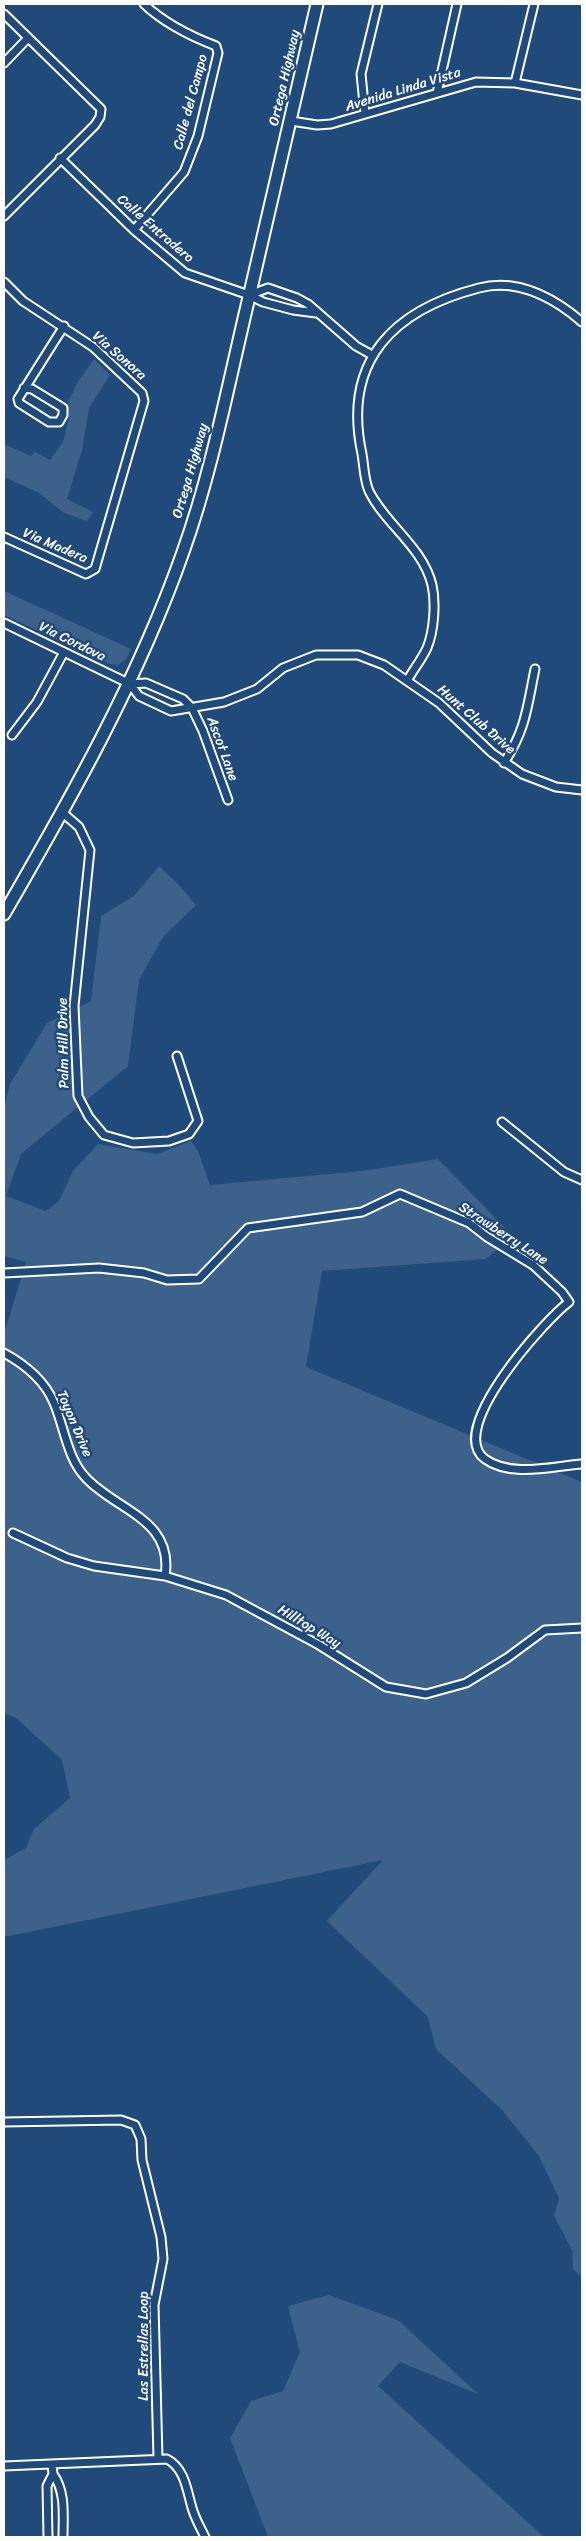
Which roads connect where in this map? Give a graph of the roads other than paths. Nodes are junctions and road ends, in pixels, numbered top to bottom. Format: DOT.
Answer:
graph roads {
  1 [pos="144,4"];
  2 [pos="317,4"];
  3 [pos="378,4"];
  4 [pos="457,4"];
  5 [pos="534,4"];
  6 [pos="4,14"];
  7 [pos="28,38"];
  8 [pos="4,63"];
  9 [pos="515,84"];
  10 [pos="437,93"];
  11 [pos="582,95"];
  12 [pos="365,114"];
  13 [pos="290,121"];
  14 [pos="60,158"];
  15 [pos="4,216"];
  16 [pos="134,230"];
  17 [pos="4,282"];
  18 [pos="249,295"];
  19 [pos="297,298"];
  20 [pos="293,310"];
  21 [pos="316,313"];
  22 [pos="582,322"];
  23 [pos="64,326"];
  24 [pos="372,355"];
  25 [pos="24,388"];
  26 [pos="4,537"];
  27 [pos="95,569"];
  28 [pos="4,623"];
  29 [pos="64,652"];
  30 [pos="535,669"];
  31 [pos="407,681"];
  32 [pos="130,684"];
  33 [pos="192,708"];
  34 [pos="12,735"];
  35 [pos="504,763"];
  36 [pos="582,790"];
  37 [pos="228,800"];
  38 [pos="63,813"];
  39 [pos="4,914"];
  40 [pos="177,1056"];
  41 [pos="502,1122"];
  42 [pos="582,1180"];
  43 [pos="4,1273"];
  44 [pos="4,1353"];
  45 [pos="582,1464"];
  46 [pos="13,1533"];
  47 [pos="165,1576"];
  48 [pos="582,1628"];
  49 [pos="4,2122"];
  50 [pos="158,2458"];
  51 [pos="52,2465"];
  52 [pos="4,2466"];
  53 [pos="52,2474"];
  54 [pos="48,2537"];
  55 [pos="64,2537"];
  56 [pos="205,2537"];
  1 -- 16 [label="street, Calle del Campo"];
  2 -- 13 [label="main road, Ortega Highway"];
  3 -- 12 [label="street"];
  4 -- 10 [label="street"];
  5 -- 9 [label="street"];
  6 -- 7 [label="street"];
  7 -- 8 [label="street"];
  7 -- 14 [label="street"];
  9 -- 10 [label="street, Avenida Linda Vista"];
  9 -- 11 [label="street, Avenida Linda Vista"];
  10 -- 12 [label="street, Avenida Linda Vista"];
  12 -- 13 [label="street, Avenida Linda Vista"];
  13 -- 18 [label="main road, Ortega Highway"];
  14 -- 15 [label="street"];
  14 -- 16 [label="street, Calle Entradero"];
  16 -- 18 [label="street, Calle Entradero"];
  17 -- 23 [label="street, Via Sonora"];
  18 -- 19 [label="street, Calle Entradero"];
  18 -- 20 [label="street, Calle Entradero"];
  18 -- 32 [label="main road, Ortega Highway"];
  19 -- 20 [label="street"];
  19 -- 21 [label="street, Calle Entradero"];
  20 -- 21 [label="street, Calle Entradero"];
  21 -- 24 [label="street, Calle Entradero"];
  22 -- 24 [label="street"];
  23 -- 25 [label="street"];
  23 -- 27 [label="street, Via Sonora"];
  24 -- 31 [label="street"];
  25 -- 25 [label="street"];
  26 -- 27 [label="street, Via Madera"];
  28 -- 29 [label="street, Via Cordova"];
  29 -- 32 [label="street, Via Cordova"];
  29 -- 34 [label="street"];
  30 -- 35 [label="street"];
  31 -- 33 [label="street, Hunt Club Drive"];
  31 -- 35 [label="street, Hunt Club Drive"];
  32 -- 33 [label="street"];
  32 -- 33 [label="street, Hunt Club Drive"];
  32 -- 38 [label="main road, Ortega Highway"];
  33 -- 37 [label="street, Ascot Lane"];
  35 -- 36 [label="street, Hunt Club Drive"];
  38 -- 39 [label="main road, Ortega Highway"];
  38 -- 40 [label="street, Palm Hill Drive"];
  41 -- 42 [label="street"];
  43 -- 45 [label="street, Strawberry Lane"];
  44 -- 47 [label="street, Toyon Drive"];
  46 -- 47 [label="street, Hilltop Way"];
  47 -- 48 [label="street, Hilltop Way"];
  49 -- 50 [label="street, Las Estrellas Loop"];
  50 -- 51 [label="street"];
  50 -- 56 [label="street"];
  51 -- 52 [label="street"];
  51 -- 53 [label="street"];
  53 -- 54 [label="street"];
  53 -- 55 [label="street"];
}
